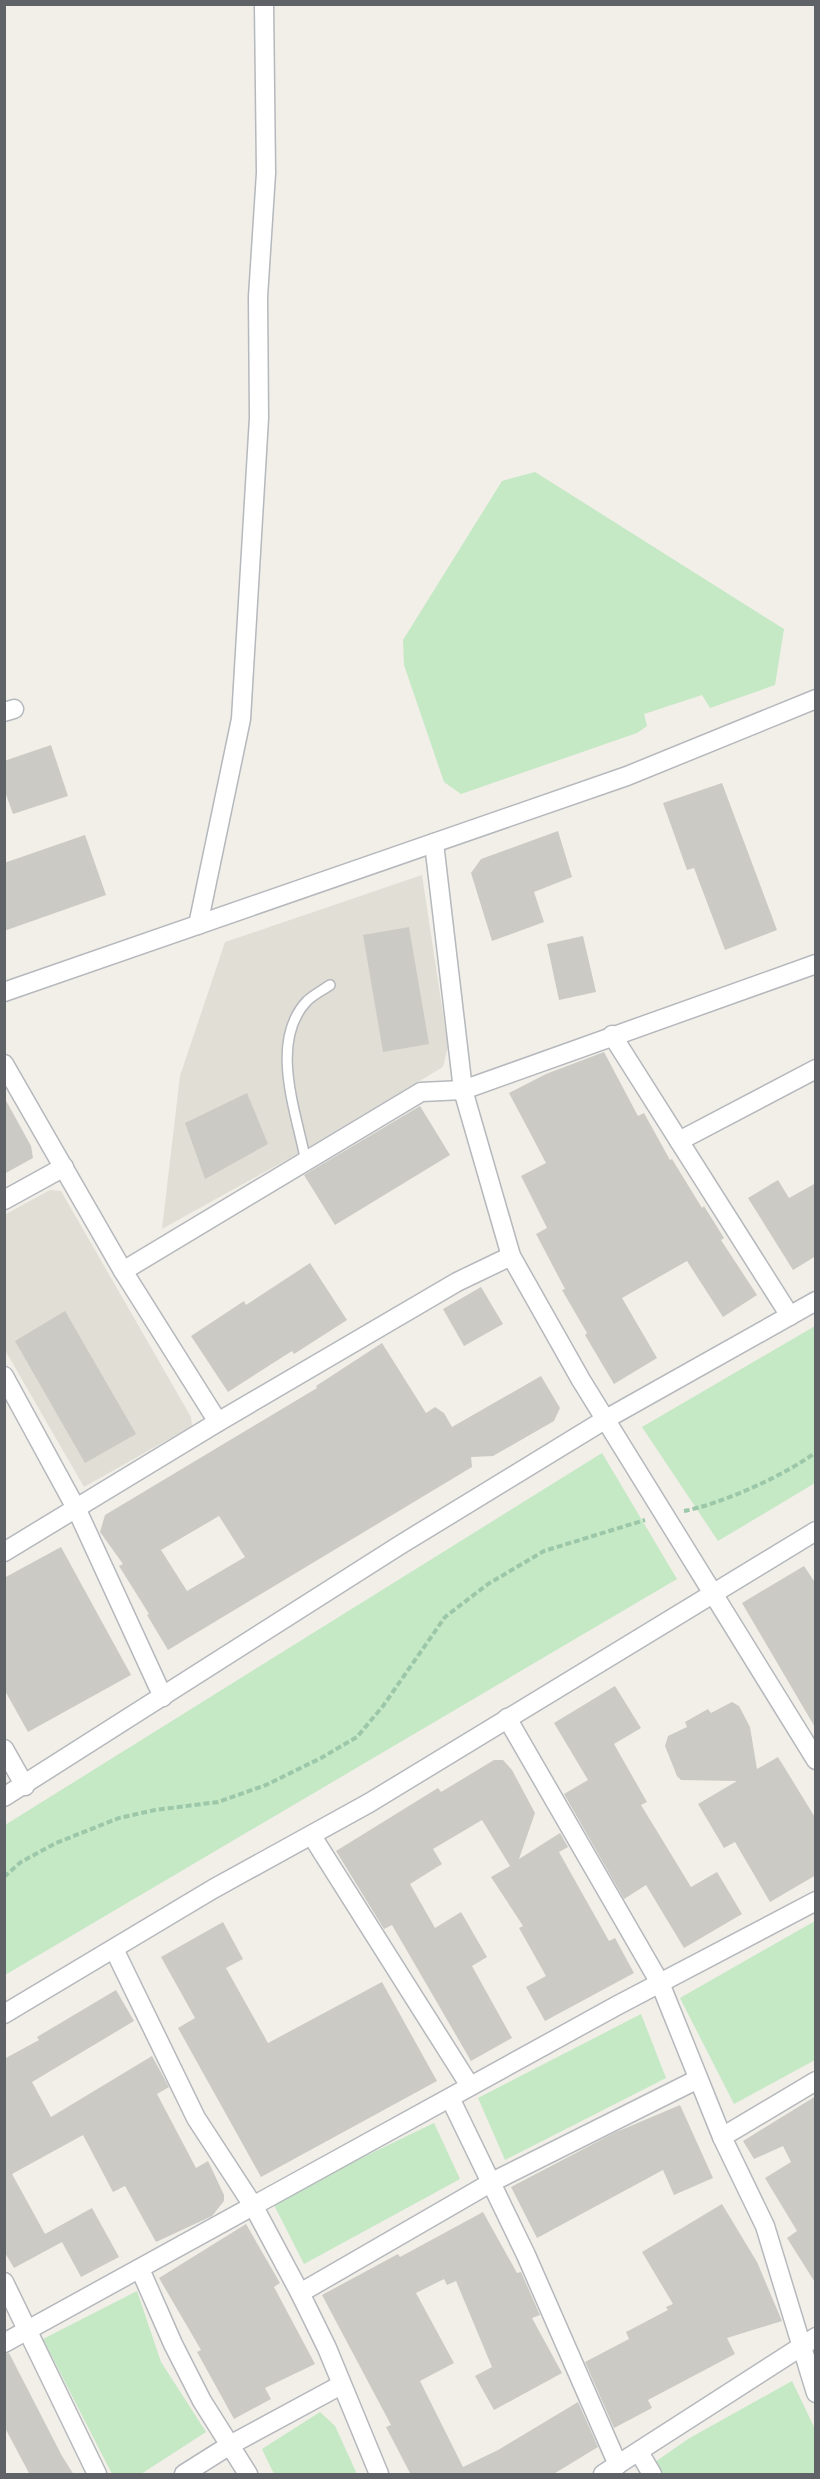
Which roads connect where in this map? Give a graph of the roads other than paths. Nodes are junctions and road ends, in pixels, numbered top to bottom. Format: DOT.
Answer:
graph roads {
  1 [pos="264,4"];
  2 [pos="816,699"];
  3 [pos="434,843"];
  4 [pos="198,925"];
  5 [pos="816,964"];
  6 [pos="330,985"];
  7 [pos="4,992"];
  8 [pos="612,1035"];
  9 [pos="4,1064"];
  10 [pos="816,1069"];
  11 [pos="464,1090"];
  12 [pos="679,1141"];
  13 [pos="306,1162"];
  14 [pos="64,1167"];
  15 [pos="4,1200"];
  16 [pos="511,1256"];
  17 [pos="123,1271"];
  18 [pos="816,1301"];
  19 [pos="790,1316"];
  20 [pos="4,1376"];
  21 [pos="606,1419"];
  22 [pos="218,1422"];
  23 [pos="77,1510"];
  24 [pos="816,1531"];
  25 [pos="4,1552"];
  26 [pos="714,1592"];
  27 [pos="164,1697"];
  28 [pos="507,1718"];
  29 [pos="4,1749"];
  30 [pos="816,1760"];
  31 [pos="25,1786"];
  32 [pos="4,1797"];
  33 [pos="312,1836"];
  34 [pos="816,1901"];
  35 [pos="114,1949"];
  36 [pos="660,1983"];
  37 [pos="4,2014"];
  38 [pos="698,2079"];
  39 [pos="816,2081"];
  40 [pos="470,2086"];
  41 [pos="450,2098"];
  42 [pos="722,2137"];
  43 [pos="492,2182"];
  44 [pos="254,2207"];
  45 [pos="140,2269"];
  46 [pos="4,2282"];
  47 [pos="300,2293"];
  48 [pos="28,2330"];
  49 [pos="808,2341"];
  50 [pos="4,2343"];
  51 [pos="341,2385"];
  52 [pos="816,2392"];
  53 [pos="230,2445"];
  54 [pos="639,2452"];
  55 [pos="611,2470"];
  56 [pos="97,2475"];
  57 [pos="184,2475"];
  58 [pos="248,2475"];
  59 [pos="379,2475"];
  60 [pos="652,2475"];
  1 -- 4 [label="street"];
  2 -- 3 [label="street"];
  3 -- 4 [label="street"];
  3 -- 11 [label="street"];
  4 -- 7 [label="street"];
  5 -- 8 [label="street"];
  6 -- 13 [label="lane"];
  8 -- 11 [label="street"];
  8 -- 12 [label="street"];
  9 -- 14 [label="street"];
  10 -- 12 [label="street"];
  11 -- 13 [label="street"];
  11 -- 16 [label="street"];
  12 -- 19 [label="street"];
  13 -- 17 [label="street"];
  14 -- 15 [label="street"];
  14 -- 17 [label="street"];
  16 -- 21 [label="street"];
  16 -- 22 [label="street"];
  17 -- 22 [label="street"];
  18 -- 19 [label="street"];
  19 -- 21 [label="street"];
  20 -- 23 [label="street"];
  21 -- 26 [label="street"];
  21 -- 27 [label="street"];
  22 -- 23 [label="street"];
  23 -- 25 [label="street"];
  23 -- 27 [label="street"];
  24 -- 26 [label="street"];
  26 -- 28 [label="street"];
  26 -- 30 [label="street"];
  27 -- 31 [label="street"];
  28 -- 33 [label="street"];
  28 -- 36 [label="street"];
  29 -- 31 [label="street"];
  31 -- 32 [label="street"];
  33 -- 35 [label="street"];
  33 -- 40 [label="street"];
  34 -- 36 [label="street"];
  35 -- 37 [label="street"];
  35 -- 44 [label="street"];
  36 -- 38 [label="street"];
  36 -- 40 [label="street"];
  38 -- 42 [label="street"];
  38 -- 43 [label="street"];
  39 -- 42 [label="street"];
  40 -- 41 [label="street"];
  41 -- 43 [label="street"];
  41 -- 44 [label="street"];
  42 -- 49 [label="street"];
  43 -- 47 [label="street"];
  43 -- 55 [label="street"];
  44 -- 45 [label="street"];
  44 -- 47 [label="street"];
  45 -- 48 [label="street"];
  45 -- 53 [label="street"];
  46 -- 48 [label="street"];
  47 -- 51 [label="street"];
  48 -- 50 [label="street"];
  48 -- 56 [label="street"];
  49 -- 52 [label="street"];
  49 -- 54 [label="street"];
  51 -- 53 [label="street"];
  51 -- 59 [label="street"];
  53 -- 57 [label="street"];
  53 -- 58 [label="street"];
  54 -- 55 [label="street"];
  54 -- 60 [label="street"];
}
